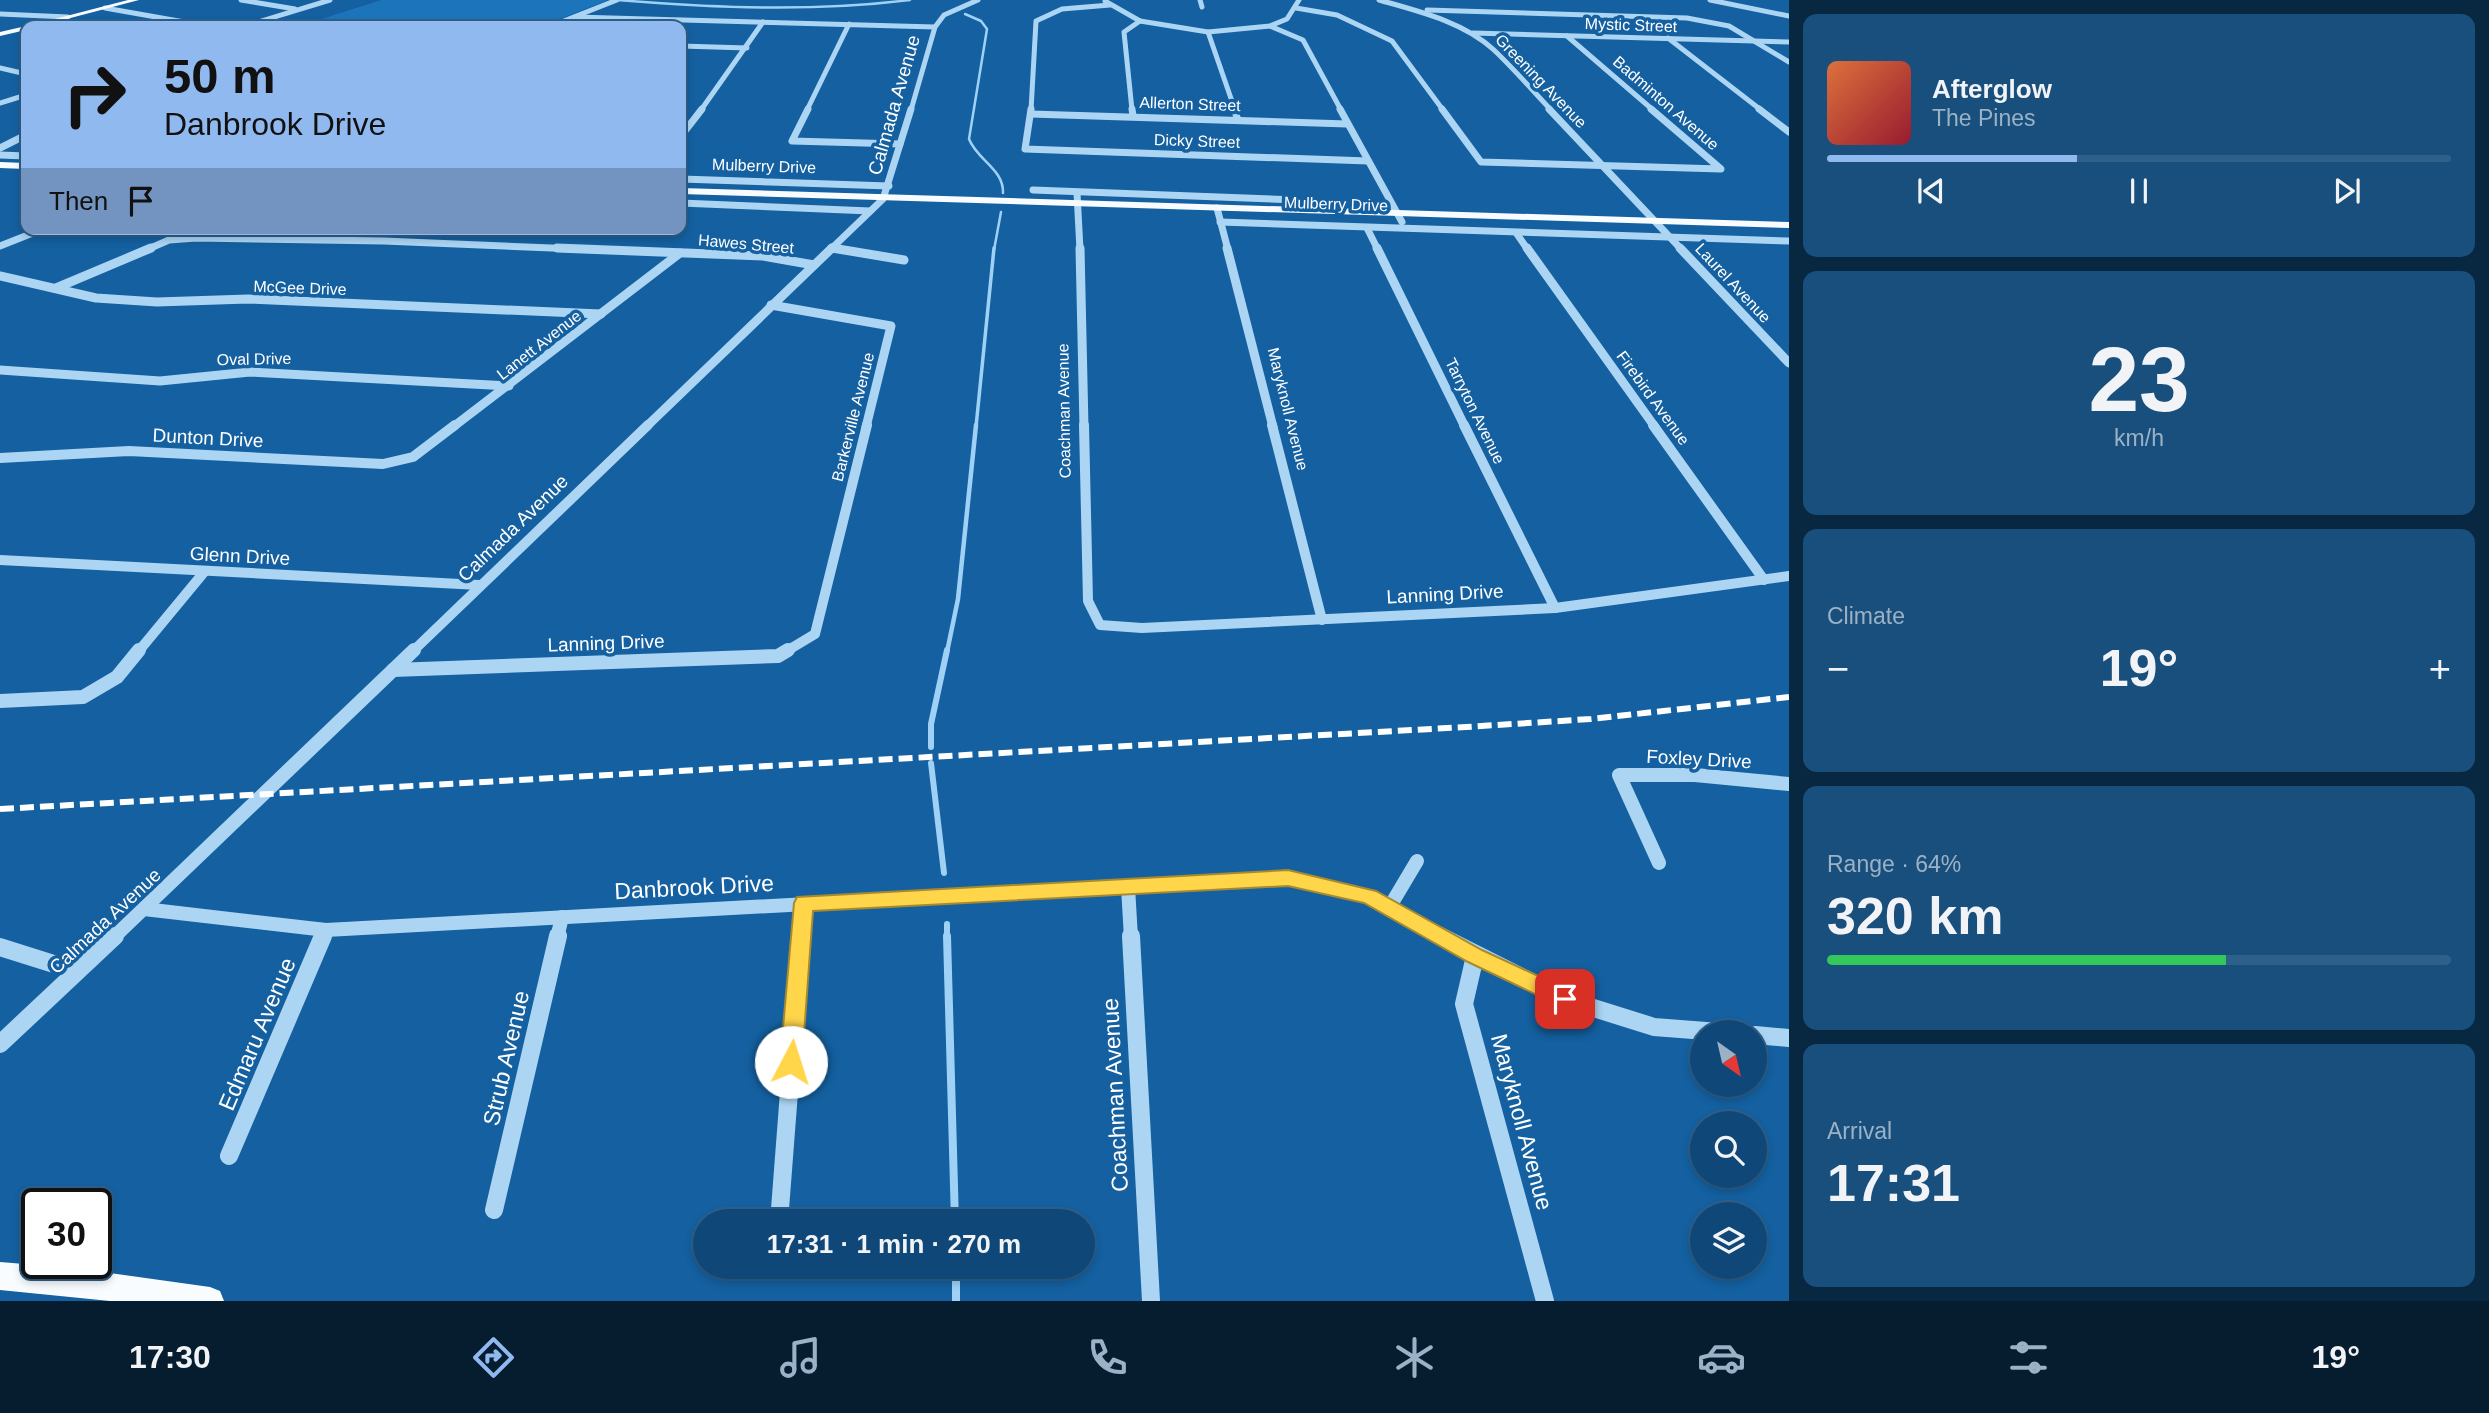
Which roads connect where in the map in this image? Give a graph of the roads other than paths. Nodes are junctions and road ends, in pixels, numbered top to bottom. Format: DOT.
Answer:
graph roads {
  1 [pos="136,0"];
  2 [pos="241,0"];
  3 [pos="330,0"];
  4 [pos="978,0"];
  5 [pos="1199,0"];
  6 [pos="1300,0"];
  7 [pos="1379,0"];
  8 [pos="1710,0"];
  9 [pos="614,1"];
  10 [pos="1107,2"];
  11 [pos="1758,4"];
  12 [pos="1202,7"];
  13 [pos="1746,7"];
  14 [pos="105,8"];
  15 [pos="1296,8"];
  16 [pos="299,10"];
  17 [pos="1416,10"];
  18 [pos="0,14"];
  19 [pos="1789,16"];
  20 [pos="68,17"];
  21 [pos="575,17"];
  22 [pos="52,21"];
  23 [pos="179,21"];
  24 [pos="261,21"];
  25 [pos="564,21"];
  26 [pos="1140,21"];
  27 [pos="763,22"];
  28 [pos="849,24"];
  29 [pos="1270,26"];
  30 [pos="935,27"];
  31 [pos="21,29"];
  32 [pos="1208,32"];
  33 [pos="1473,33"];
  34 [pos="0,34"];
  35 [pos="1566,36"];
  36 [pos="1668,38"];
  37 [pos="1756,41"];
  38 [pos="1789,42"];
  39 [pos="686,46"];
  40 [pos="747,48"];
  41 [pos="1789,62"];
  42 [pos="0,68"];
  43 [pos="21,73"];
  44 [pos="21,96"];
  45 [pos="0,103"];
  46 [pos="1031,114"];
  47 [pos="1133,116"];
  48 [pos="1238,120"];
  49 [pos="1347,124"];
  50 [pos="686,131"];
  51 [pos="1789,132"];
  52 [pos="21,138"];
  53 [pos="900,144"];
  54 [pos="0,148"];
  55 [pos="0,155"];
  56 [pos="21,156"];
  57 [pos="1367,161"];
  58 [pos="1602,164"];
  59 [pos="0,165"];
  60 [pos="21,166"];
  61 [pos="686,179"];
  62 [pos="889,186"];
  63 [pos="1033,190"];
  64 [pos="686,191"];
  65 [pos="883,199"];
  66 [pos="1296,200"];
  67 [pos="1078,201"];
  68 [pos="686,203"];
  69 [pos="870,211"];
  70 [pos="1219,215"];
  71 [pos="1401,217"];
  72 [pos="1789,225"];
  73 [pos="1367,228"];
  74 [pos="1664,230"];
  75 [pos="1789,233"];
  76 [pos="1517,234"];
  77 [pos="28,235"];
  78 [pos="1789,241"];
  79 [pos="0,246"];
  80 [pos="832,248"];
  81 [pos="680,253"];
  82 [pos="904,260"];
  83 [pos="814,265"];
  84 [pos="0,276"];
  85 [pos="56,288"];
  86 [pos="771,305"];
  87 [pos="601,314"];
  88 [pos="1789,363"];
  89 [pos="0,370"];
  90 [pos="509,386"];
  91 [pos="413,457"];
  92 [pos="0,458"];
  93 [pos="0,561"];
  94 [pos="205,571"];
  95 [pos="1789,576"];
  96 [pos="1764,580"];
  97 [pos="479,585"];
  98 [pos="1555,608"];
  99 [pos="1322,620"];
  100 [pos="1100,625"];
  101 [pos="815,634"];
  102 [pos="393,670"];
  103 [pos="0,701"];
  104 [pos="1789,784"];
  105 [pos="1417,861"];
  106 [pos="1658,863"];
  107 [pos="1128,887"];
  108 [pos="804,903"];
  109 [pos="1390,908"];
  110 [pos="144,909"];
  111 [pos="562,918"];
  112 [pos="326,930"];
  113 [pos="0,947"];
  114 [pos="1475,956"];
  115 [pos="76,971"];
  116 [pos="1690,1030"];
  117 [pos="1768,1036"];
  118 [pos="1789,1038"];
  119 [pos="0,1044"];
  120 [pos="229,1156"];
  121 [pos="780,1209"];
  122 [pos="494,1210"];
  123 [pos="0,1276"];
  124 [pos="210,1301"];
  125 [pos="1151,1301"];
  126 [pos="1545,1301"];
  1 -- 14 [label="main road"];
  2 -- 16 [label="street"];
  3 -- 16 [label="street"];
  4 -- 30 [label="street, Calmada Avenue"];
  5 -- 12 [label="street"];
  6 -- 15 [label="street"];
  7 -- 17 [label="street, Greening Avenue"];
  8 -- 13 [label="street"];
  9 -- 21 [label="street"];
  10 -- 26 [label="street"];
  10 -- 46 [label="street"];
  11 -- 13 [label="street"];
  13 -- 19 [label="street"];
  14 -- 20 [label="main road"];
  14 -- 23 [label="street"];
  15 -- 29 [label="street"];
  15 -- 58 [label="street"];
  16 -- 24 [label="street"];
  17 -- 33 [label="street, Greening Avenue"];
  17 -- 37 [label="street"];
  18 -- 20 [label="street"];
  20 -- 22 [label="main road"];
  21 -- 25 [label="street"];
  21 -- 27 [label="street"];
  26 -- 32 [label="street"];
  26 -- 47 [label="street"];
  27 -- 28 [label="street"];
  27 -- 40 [label="street"];
  28 -- 30 [label="street"];
  28 -- 53 [label="street"];
  29 -- 32 [label="street"];
  29 -- 49 [label="street"];
  30 -- 53 [label="street, Calmada Avenue"];
  31 -- 34 [label="main road"];
  32 -- 48 [label="street"];
  33 -- 35 [label="street, Mystic Street"];
  33 -- 58 [label="street, Greening Avenue"];
  35 -- 36 [label="street, Mystic Street"];
  35 -- 58 [label="street, Badminton Avenue"];
  36 -- 37 [label="street, Mystic Street"];
  36 -- 51 [label="street"];
  37 -- 38 [label="street, Mystic Street"];
  37 -- 41 [label="street"];
  39 -- 40 [label="street"];
  40 -- 50 [label="street"];
  42 -- 43 [label="street"];
  44 -- 45 [label="street"];
  46 -- 47 [label="street, Allerton Street"];
  46 -- 57 [label="street, Dicky Street"];
  47 -- 48 [label="street, Allerton Street"];
  48 -- 49 [label="street, Allerton Street"];
  49 -- 57 [label="street"];
  52 -- 54 [label="street"];
  53 -- 62 [label="street, Calmada Avenue"];
  55 -- 56 [label="street"];
  57 -- 71 [label="street"];
  58 -- 74 [label="street, Greening Avenue"];
  59 -- 60 [label="main road"];
  61 -- 62 [label="street, Mulberry Drive"];
  62 -- 65 [label="street, Calmada Avenue"];
  63 -- 67 [label="street"];
  64 -- 65 [label="main road, Mulberry Drive"];
  65 -- 67 [label="main road, Mulberry Drive"];
  65 -- 69 [label="street, Calmada Avenue"];
  66 -- 67 [label="street"];
  67 -- 70 [label="main road, Mulberry Drive"];
  67 -- 100 [label="street, Coachman Avenue"];
  68 -- 69 [label="street"];
  69 -- 80 [label="street, Calmada Avenue"];
  70 -- 71 [label="main road, Mulberry Drive"];
  70 -- 73 [label="street"];
  70 -- 99 [label="street, Maryknoll Avenue"];
  71 -- 74 [label="main road, Mulberry Drive"];
  72 -- 74 [label="main road, Mulberry Drive"];
  73 -- 76 [label="street"];
  73 -- 98 [label="street, Tarryton Avenue"];
  74 -- 75 [label="main road, Mulberry Drive"];
  74 -- 76 [label="street"];
  74 -- 78 [label="street"];
  74 -- 88 [label="street, Laurel Avenue"];
  76 -- 96 [label="street, Firebird Avenue"];
  77 -- 79 [label="street"];
  80 -- 82 [label="street"];
  80 -- 83 [label="street, Calmada Avenue"];
  81 -- 83 [label="street, Hawes Street"];
  81 -- 85 [label="street, Hawes Street"];
  81 -- 87 [label="street, Lanett Avenue"];
  83 -- 86 [label="street, Calmada Avenue"];
  84 -- 85 [label="street, McGee Drive"];
  85 -- 87 [label="street, McGee Drive"];
  86 -- 97 [label="street, Calmada Avenue"];
  86 -- 101 [label="street, Barkerville Avenue"];
  87 -- 90 [label="street, Lanett Avenue"];
  89 -- 90 [label="street, Oval Drive"];
  90 -- 91 [label="street, Lanett Avenue"];
  91 -- 92 [label="street, Dunton Drive"];
  93 -- 94 [label="street, Glenn Drive"];
  94 -- 97 [label="street, Glenn Drive"];
  94 -- 103 [label="street"];
  95 -- 96 [label="street, Lanning Drive"];
  96 -- 98 [label="street, Lanning Drive"];
  97 -- 102 [label="street, Calmada Avenue"];
  98 -- 99 [label="street, Lanning Drive"];
  99 -- 100 [label="street, Lanning Drive"];
  101 -- 102 [label="street, Lanning Drive"];
  102 -- 110 [label="street, Calmada Avenue"];
  104 -- 106 [label="street, Foxley Drive"];
  105 -- 109 [label="street"];
  107 -- 108 [label="street, Danbrook Drive"];
  107 -- 109 [label="street, Danbrook Drive"];
  107 -- 125 [label="street, Coachman Avenue"];
  108 -- 111 [label="street, Danbrook Drive"];
  108 -- 121 [label="street"];
  109 -- 114 [label="street, Danbrook Drive"];
  110 -- 112 [label="street, Danbrook Drive"];
  110 -- 115 [label="street, Calmada Avenue"];
  111 -- 112 [label="street, Danbrook Drive"];
  111 -- 122 [label="street, Strub Avenue"];
  112 -- 120 [label="street, Edmaru Avenue"];
  113 -- 115 [label="street"];
  114 -- 116 [label="street, Danbrook Drive"];
  114 -- 126 [label="street, Maryknoll Avenue"];
  115 -- 119 [label="street, Calmada Avenue"];
  117 -- 118 [label="street"];
  123 -- 124 [label="main road"];
}
